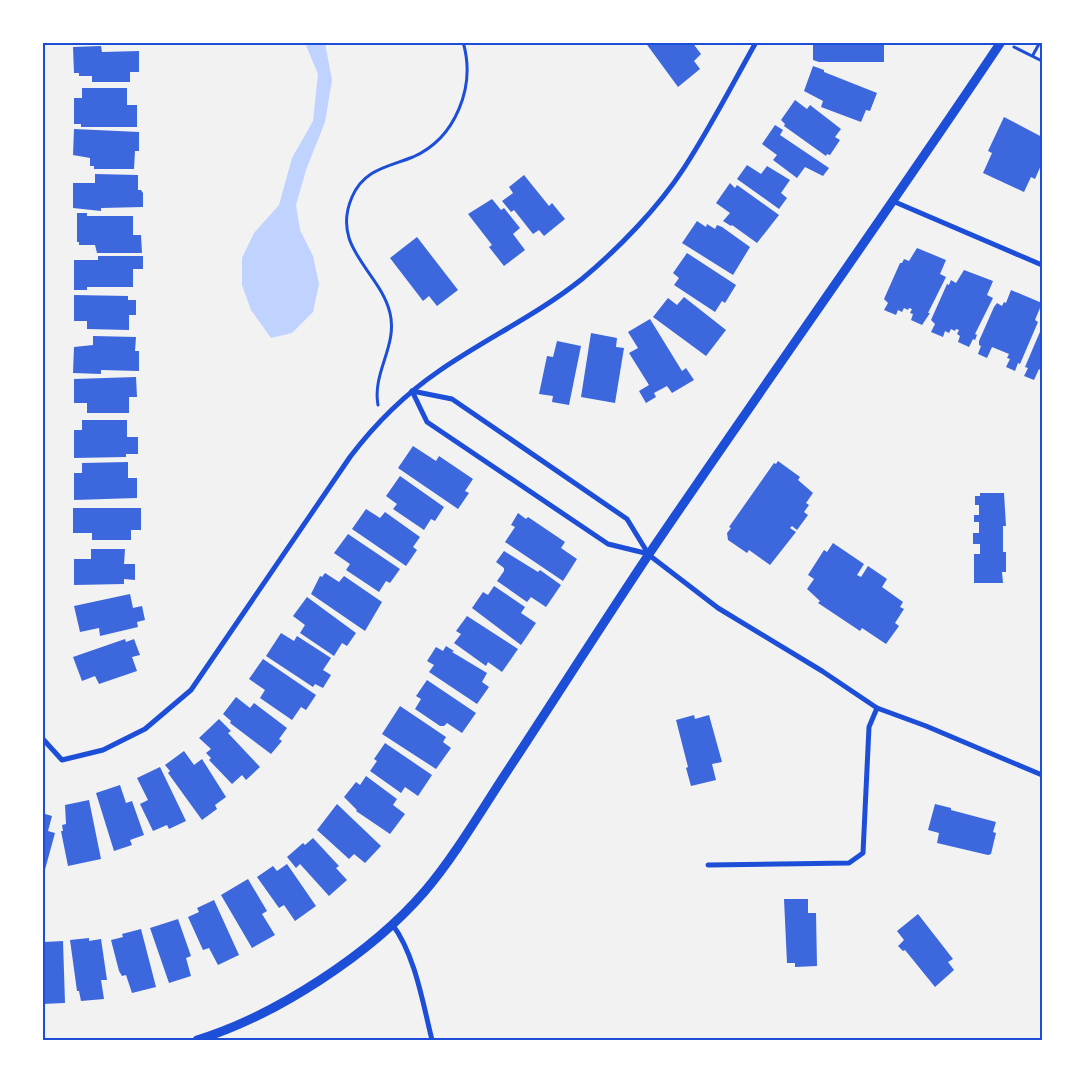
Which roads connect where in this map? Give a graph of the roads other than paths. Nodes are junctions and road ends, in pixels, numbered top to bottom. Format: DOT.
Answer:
graph roads {
  1 [pos="753,42"];
  2 [pos="1001,42"];
  3 [pos="894,202"];
  4 [pos="1042,265"];
  5 [pos="412,391"];
  6 [pos="649,555"];
  7 [pos="877,708"];
  8 [pos="42,738"];
  9 [pos="1042,775"];
  10 [pos="708,865"];
  11 [pos="392,924"];
  12 [pos="197,1040"];
  13 [pos="432,1040"];
  1 -- 5 [label="street"];
  2 -- 3 [label="street"];
  3 -- 4 [label="street"];
  3 -- 6 [label="street"];
  5 -- 6 [label="street"];
  5 -- 6 [label="street"];
  5 -- 8 [label="street"];
  6 -- 7 [label="street"];
  6 -- 11 [label="street"];
  7 -- 9 [label="street"];
  7 -- 10 [label="street"];
  11 -- 12 [label="street"];
  11 -- 13 [label="street"];
}
